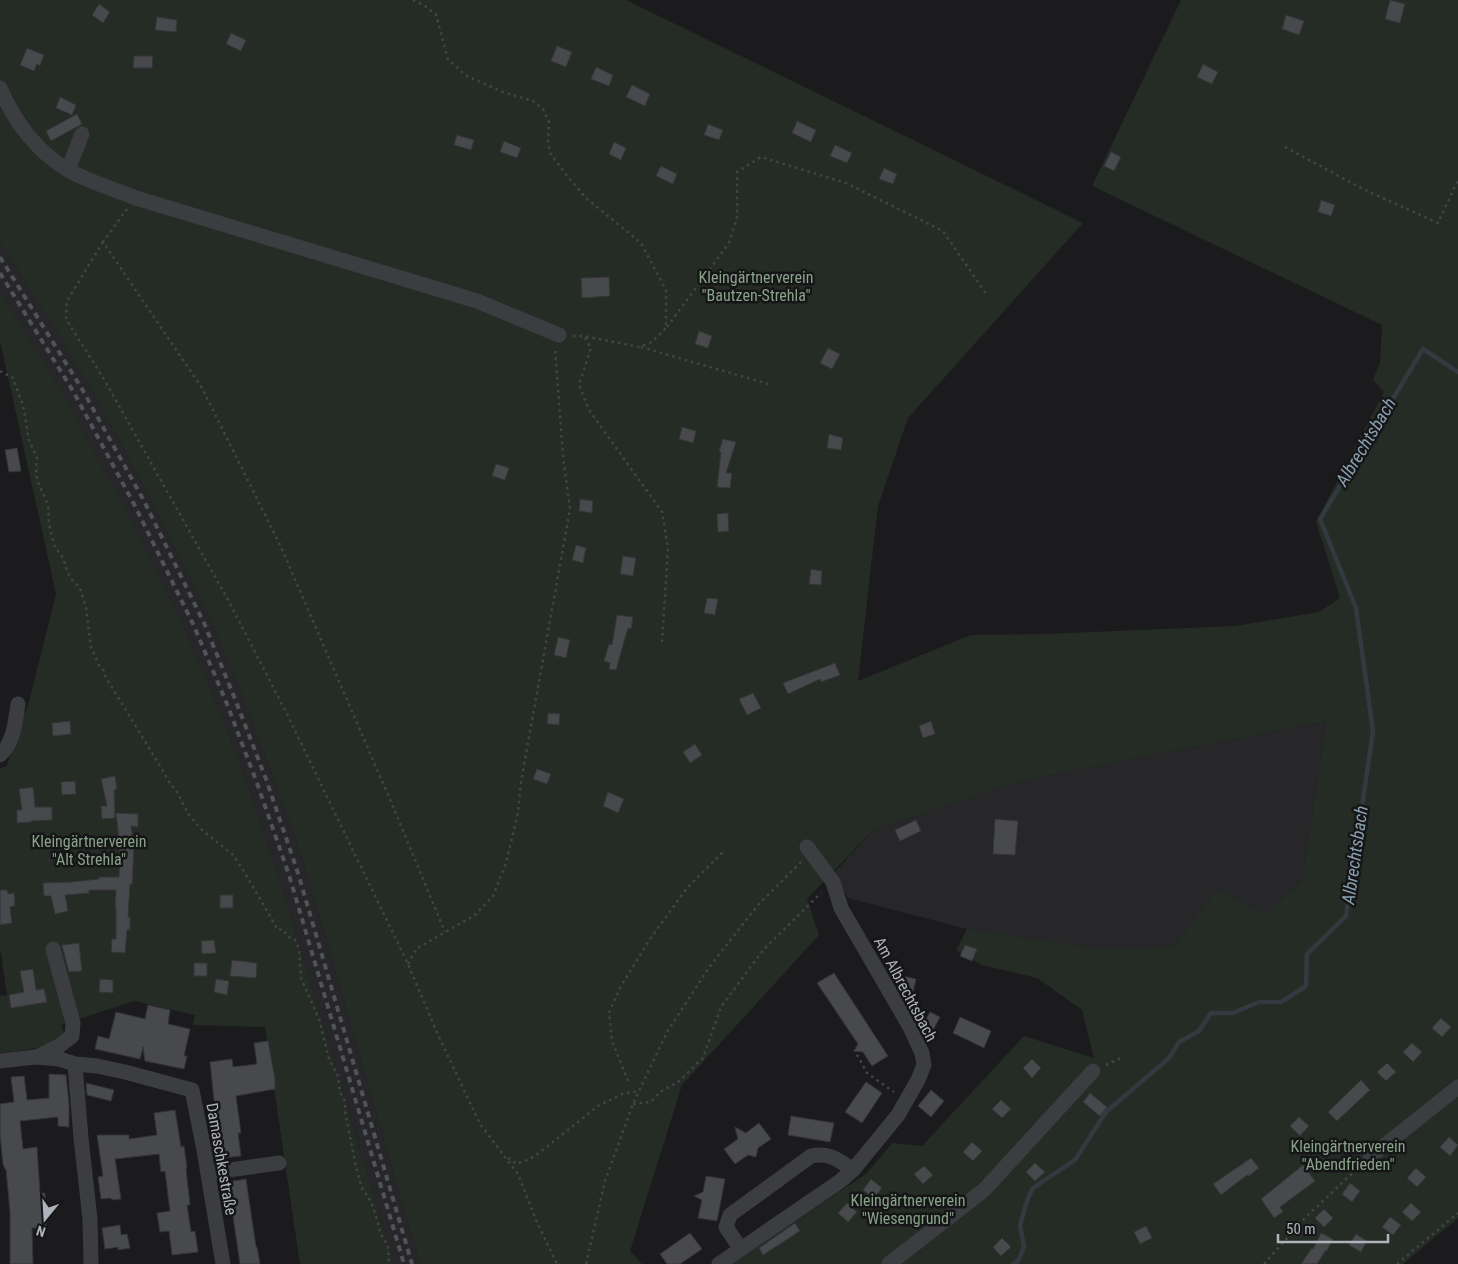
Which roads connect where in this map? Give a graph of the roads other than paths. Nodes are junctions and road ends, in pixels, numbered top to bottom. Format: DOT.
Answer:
graph roads {
  1 [pos="0,88"];
  2 [pos="82,134"];
  3 [pos="68,170"];
  4 [pos="559,336"];
  5 [pos="18,704"];
  6 [pos="0,755"];
  7 [pos="809,849"];
  8 [pos="53,949"];
  9 [pos="35,1057"];
  10 [pos="0,1061"];
  11 [pos="76,1064"];
  12 [pos="1093,1071"];
  13 [pos="1458,1087"];
  14 [pos="1370,1157"];
  15 [pos="279,1164"];
  16 [pos="853,1170"];
  17 [pos="208,1173"];
  18 [pos="740,1248"];
  19 [pos="91,1264"];
  20 [pos="223,1264"];
  21 [pos="719,1264"];
  22 [pos="889,1264"];
  1 -- 3 [label="street"];
  2 -- 3 [label="street"];
  3 -- 4 [label="street"];
  5 -- 6 [label="street"];
  7 -- 16 [label="street, Am Albrechtsbach"];
  8 -- 9 [label="street"];
  9 -- 10 [label="street, Damaschkestraße"];
  9 -- 11 [label="street, Damaschkestraße"];
  11 -- 17 [label="street, Damaschkestraße"];
  11 -- 19 [label="street"];
  12 -- 22 [label="street"];
  13 -- 14 [label="street"];
  15 -- 17 [label="street"];
  16 -- 18 [label="street, Am Albrechtsbach"];
  16 -- 18 [label="street"];
  17 -- 20 [label="street, Damaschkestraße"];
  18 -- 21 [label="street, Am Albrechtsbach"];
}
